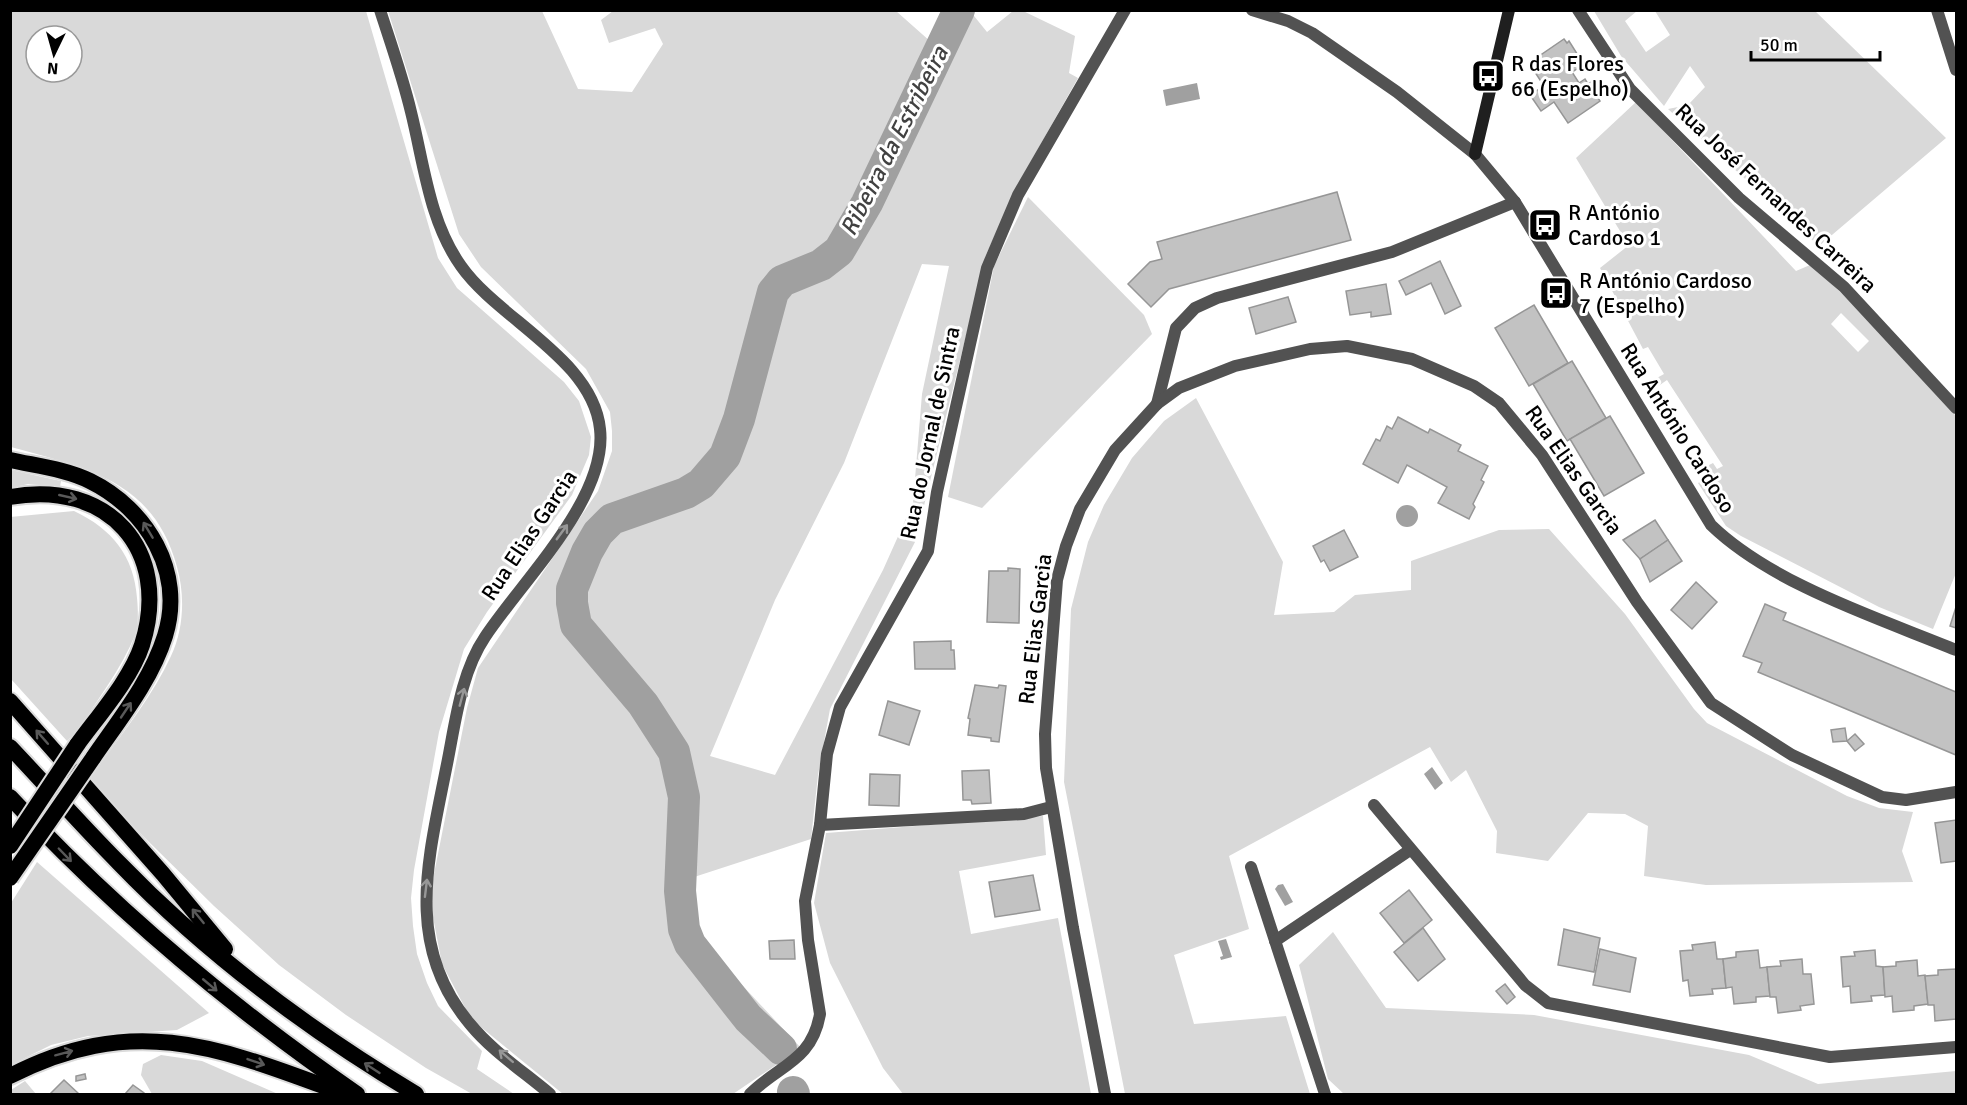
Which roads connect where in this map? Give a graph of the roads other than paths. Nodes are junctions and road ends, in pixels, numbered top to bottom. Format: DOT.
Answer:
graph roads {
  1 [pos="380,10"];
  2 [pos="1125,10"];
  3 [pos="1252,10"];
  4 [pos="1509,10"];
  5 [pos="1578,10"];
  6 [pos="1937,10"];
  7 [pos="1956,70"];
  8 [pos="1475,154"];
  9 [pos="1515,202"];
  10 [pos="1157,404"];
  11 [pos="1956,408"];
  12 [pos="10,460"];
  13 [pos="10,497"];
  14 [pos="1956,650"];
  15 [pos="10,701"];
  16 [pos="10,747"];
  17 [pos="1956,792"];
  18 [pos="10,797"];
  19 [pos="1374,805"];
  20 [pos="1051,807"];
  21 [pos="820,825"];
  22 [pos="10,846"];
  23 [pos="1410,850"];
  24 [pos="1251,867"];
  25 [pos="10,878"];
  26 [pos="1275,941"];
  27 [pos="248,978"];
  28 [pos="1956,1047"];
  29 [pos="10,1076"];
  30 [pos="345,1095"];
  31 [pos="357,1095"];
  32 [pos="416,1095"];
  33 [pos="550,1095"];
  34 [pos="750,1095"];
  35 [pos="1105,1095"];
  36 [pos="1325,1095"];
  33 -- 1 [label="street, Rua Elias Garcia, one-way"];
  2 -- 21 [label="street, Rua do Jornal de Sintra"];
  3 -- 8 [label="street, Rua António Cardoso"];
  4 -- 8 [label="main road"];
  5 -- 11 [label="street, Rua José Fernandes Carreira"];
  6 -- 7 [label="street"];
  8 -- 9 [label="street, Rua António Cardoso"];
  9 -- 10 [label="street"];
  9 -- 14 [label="street, Rua António Cardoso"];
  10 -- 17 [label="street, Rua Elias Garcia"];
  10 -- 20 [label="street, Rua Elias Garcia"];
  25 -- 12 [label="highway, one-way, bridge"];
  13 -- 22 [label="highway, one-way, bridge"];
  27 -- 15 [label="highway, one-way"];
  16 -- 27 [label="highway"];
  18 -- 31 [label="highway, one-way"];
  19 -- 23 [label="street"];
  20 -- 21 [label="street"];
  20 -- 35 [label="street, Rua Elias Garcia"];
  21 -- 34 [label="street, Rua do Jornal de Sintra"];
  23 -- 26 [label="street"];
  23 -- 28 [label="street"];
  24 -- 26 [label="street"];
  26 -- 36 [label="street"];
  32 -- 27 [label="highway, one-way"];
  29 -- 30 [label="highway, one-way"];
}
